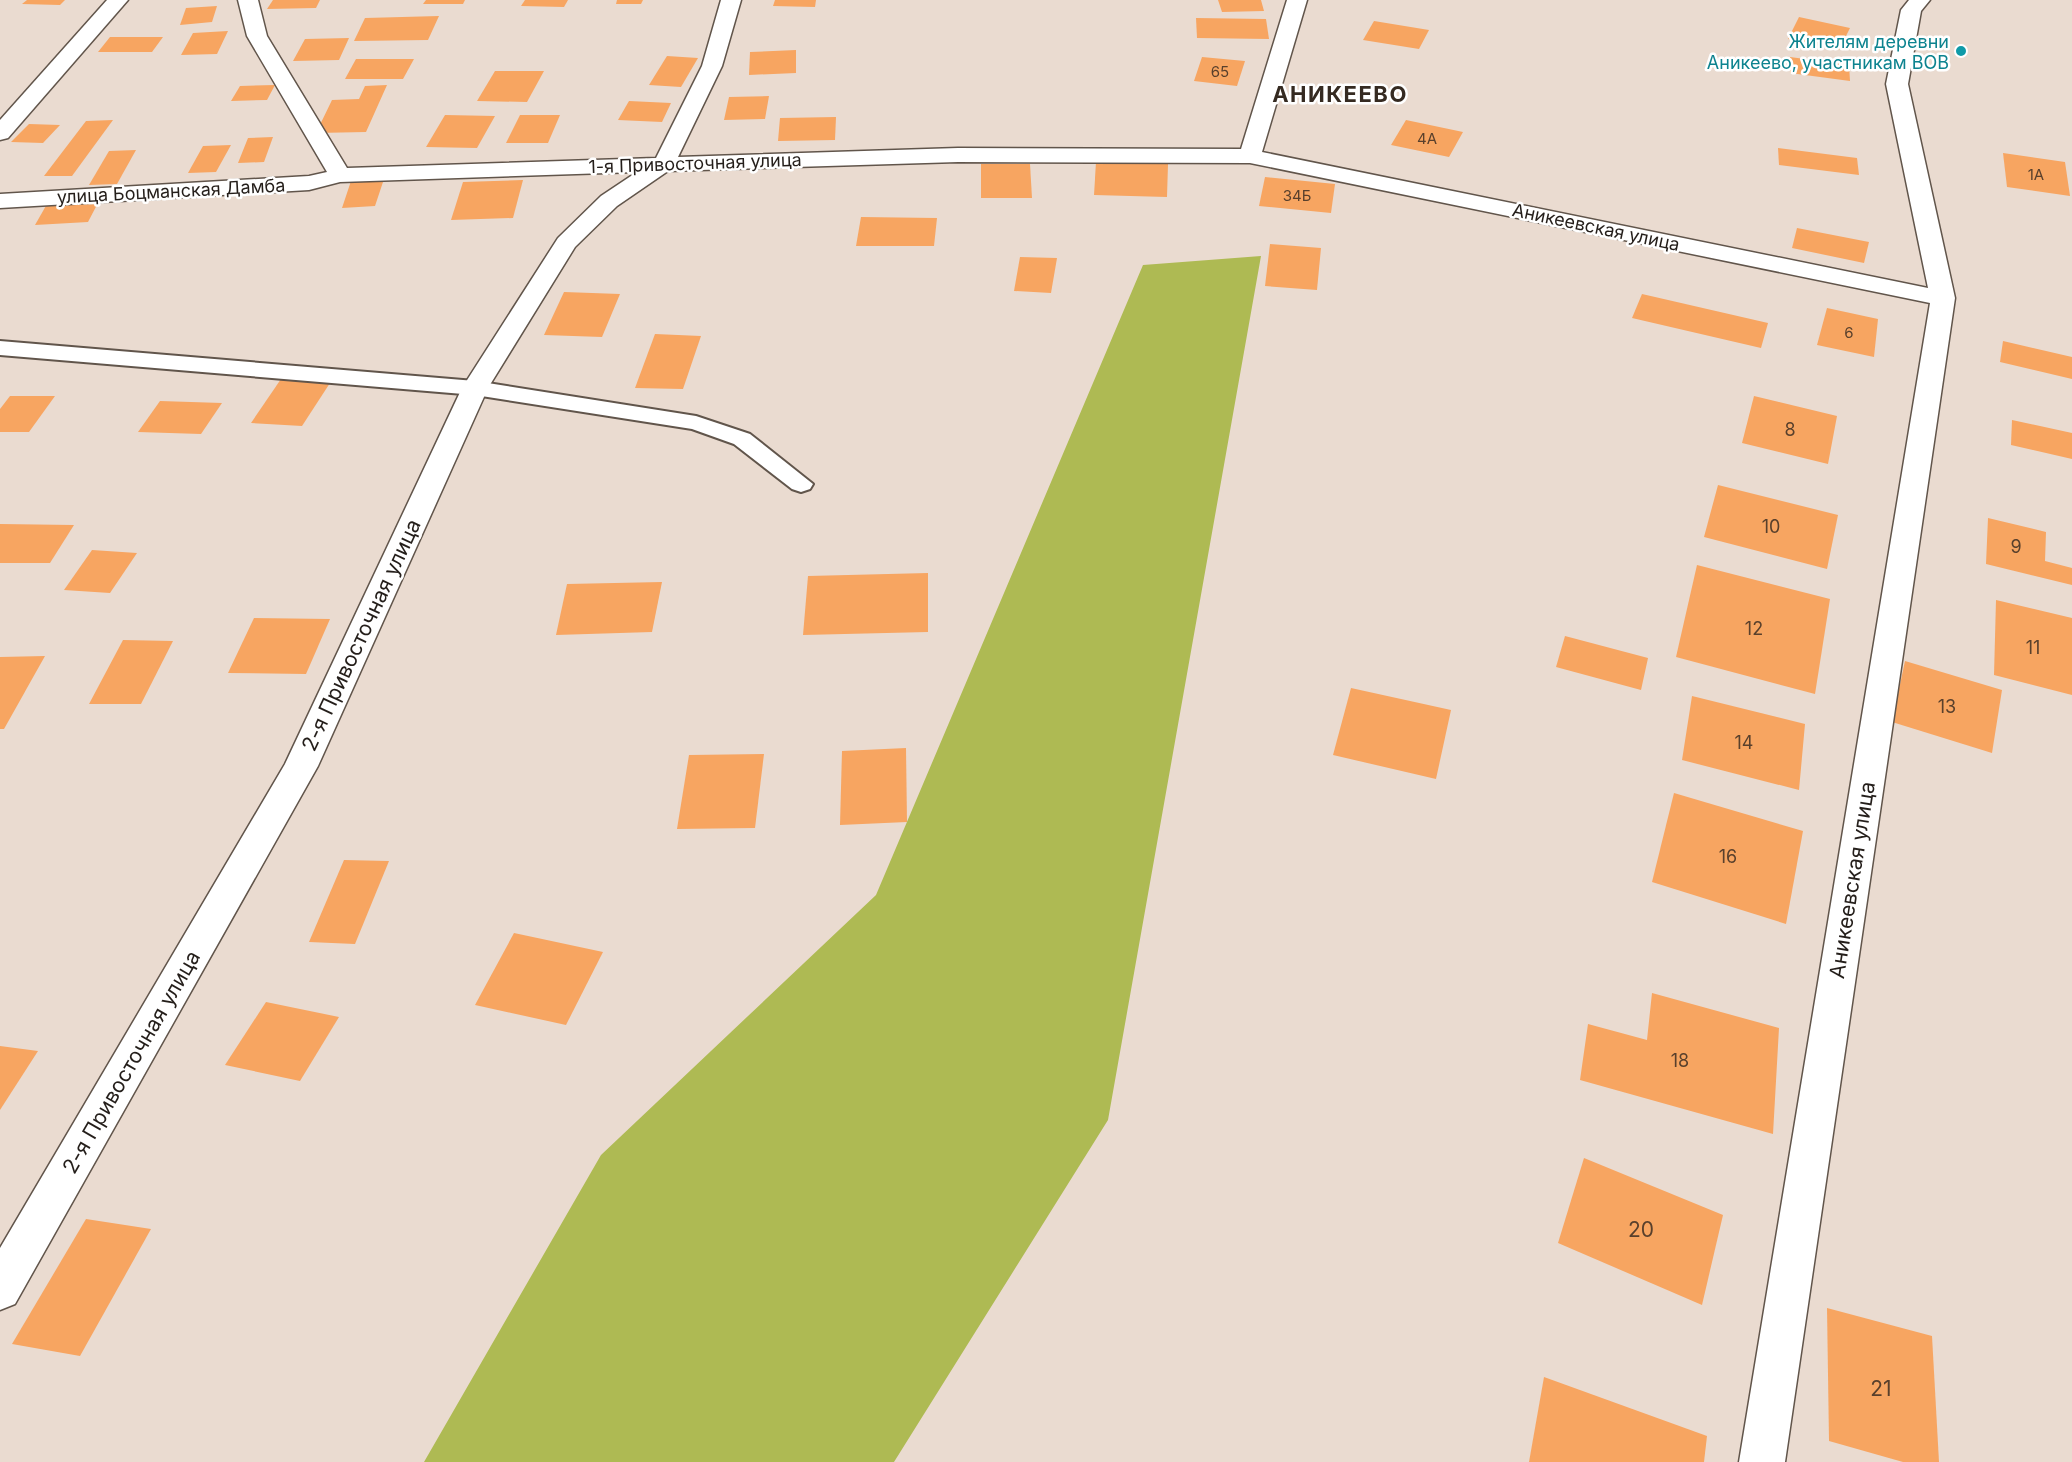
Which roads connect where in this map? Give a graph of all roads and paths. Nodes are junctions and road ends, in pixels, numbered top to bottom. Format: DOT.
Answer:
graph roads {
  1 [pos="118,0"];
  2 [pos="248,0"];
  3 [pos="731,0"];
  4 [pos="1297,0"];
  5 [pos="1920,0"];
  6 [pos="0,134"];
  7 [pos="1250,156"];
  8 [pos="664,164"];
  9 [pos="340,175"];
  10 [pos="0,201"];
  11 [pos="1943,298"];
  12 [pos="0,348"];
  13 [pos="475,388"];
  14 [pos="801,484"];
  15 [pos="0,1289"];
  16 [pos="1762,1462"];
  1 -- 6 [label="street"];
  2 -- 9 [label="street"];
  3 -- 8 [label="street, 2-я Привосточная улица"];
  4 -- 7 [label="street"];
  5 -- 11 [label="street, Аникеевская улица"];
  7 -- 8 [label="street, 1-я Привосточная улица"];
  7 -- 11 [label="street, Аникеевская улица"];
  8 -- 9 [label="street, 1-я Привосточная улица"];
  8 -- 13 [label="street, 2-я Привосточная улица"];
  9 -- 10 [label="street, улица Боцманская Дамба"];
  11 -- 16 [label="street, Аникеевская улица"];
  12 -- 13 [label="lane"];
  13 -- 14 [label="lane"];
  13 -- 15 [label="street, 2-я Привосточная улица"];
}
